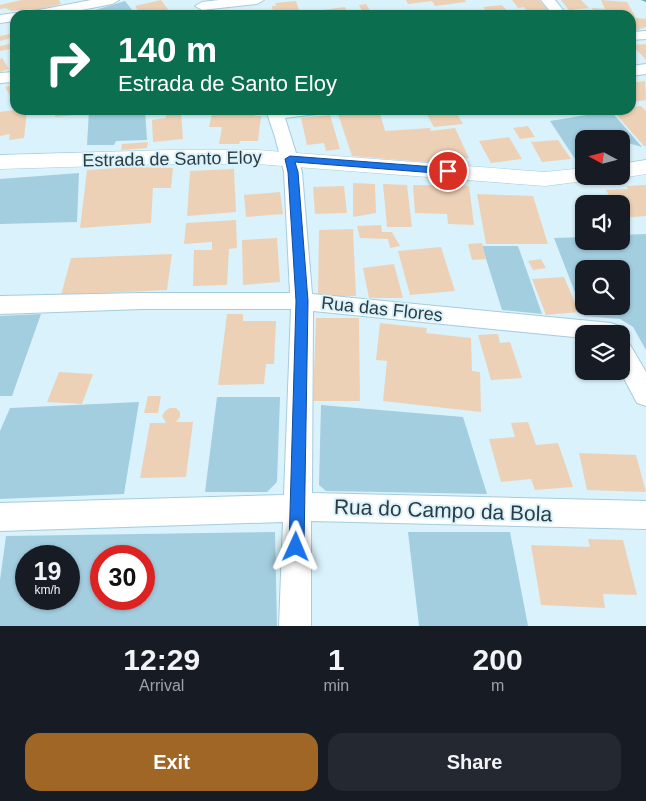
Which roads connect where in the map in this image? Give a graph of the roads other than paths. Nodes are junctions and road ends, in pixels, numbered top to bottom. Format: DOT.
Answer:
graph roads {
  1 [pos="112,0"];
  2 [pos="257,0"];
  3 [pos="548,0"];
  4 [pos="198,3"];
  5 [pos="76,7"];
  6 [pos="60,10"];
  7 [pos="556,10"];
  8 [pos="276,115"];
  9 [pos="290,159"];
  10 [pos="0,162"];
  11 [pos="646,167"];
  12 [pos="630,170"];
  13 [pos="575,176"];
  14 [pos="302,301"];
  15 [pos="0,306"];
  16 [pos="575,328"];
  17 [pos="630,366"];
  18 [pos="646,395"];
  19 [pos="297,508"];
  20 [pos="646,515"];
  21 [pos="0,517"];
  22 [pos="295,626"];
  1 -- 5 [label="street"];
  2 -- 4 [label="street"];
  3 -- 7 [label="street"];
  5 -- 6 [label="street"];
  8 -- 9 [label="street"];
  9 -- 10 [label="main road, Estrada de Santo Eloy"];
  9 -- 13 [label="main road, Estrada de Santo Eloy"];
  9 -- 14 [label="street"];
  11 -- 12 [label="main road"];
  14 -- 15 [label="street, Rua das Flores"];
  14 -- 16 [label="street, Rua das Flores"];
  14 -- 19 [label="street"];
  17 -- 18 [label="street"];
  19 -- 20 [label="street, Rua do Campo da Bola"];
  19 -- 21 [label="street, Rua do Campo da Bola"];
  19 -- 22 [label="street"];
}
